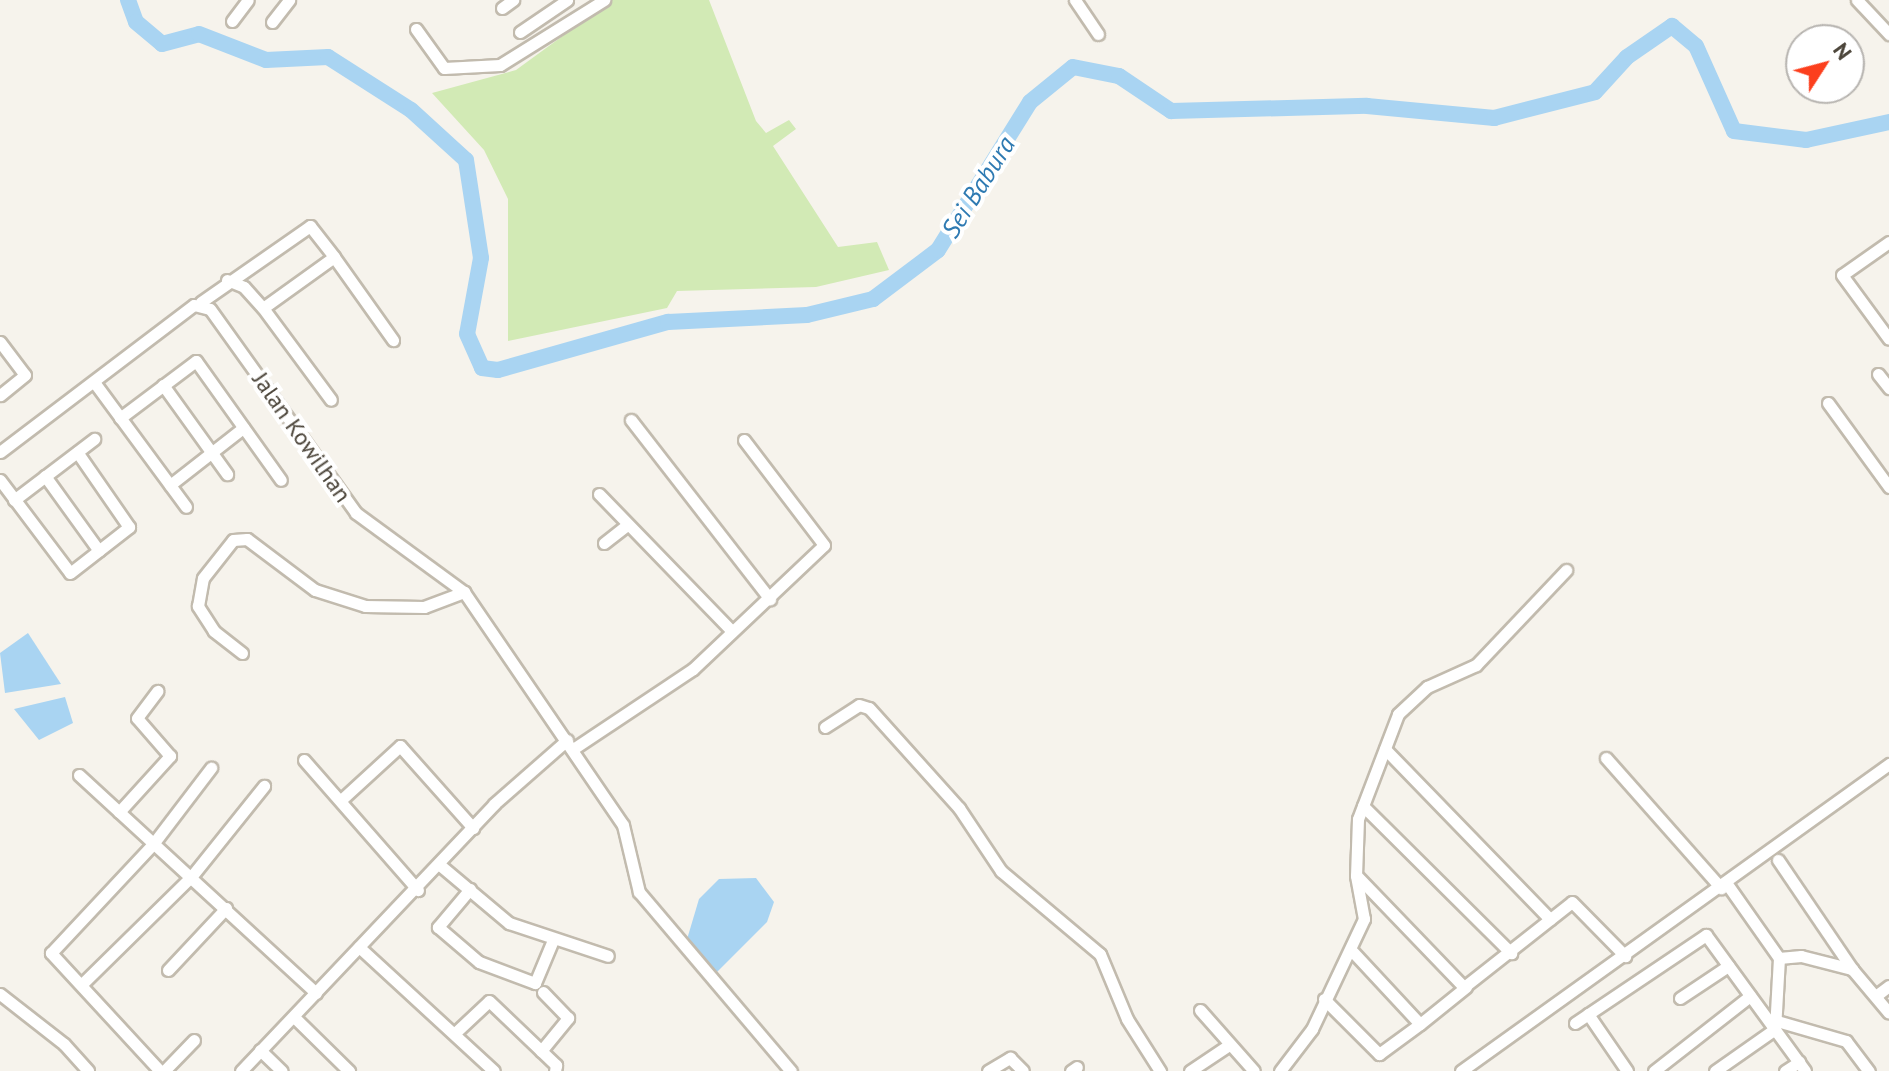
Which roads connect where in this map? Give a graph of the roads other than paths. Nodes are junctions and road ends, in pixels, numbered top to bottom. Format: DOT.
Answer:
graph roads {
  1 [pos="248,0"];
  2 [pos="289,0"];
  3 [pos="513,0"];
  4 [pos="567,0"];
  5 [pos="604,0"];
  6 [pos="1075,0"];
  7 [pos="1857,0"];
  8 [pos="502,8"];
  9 [pos="232,21"];
  10 [pos="272,22"];
  11 [pos="416,29"];
  12 [pos="520,32"];
  13 [pos="1098,34"];
  14 [pos="1889,34"];
  15 [pos="1889,244"];
  16 [pos="334,257"];
  17 [pos="227,280"];
  18 [pos="201,302"];
  19 [pos="263,308"];
  20 [pos="1889,339"];
  21 [pos="393,340"];
  22 [pos="0,342"];
  23 [pos="1878,374"];
  24 [pos="94,382"];
  25 [pos="163,385"];
  26 [pos="1889,388"];
  27 [pos="0,395"];
  28 [pos="331,400"];
  29 [pos="1828,403"];
  30 [pos="120,418"];
  31 [pos="631,420"];
  32 [pos="243,428"];
  33 [pos="94,439"];
  34 [pos="744,440"];
  35 [pos="0,452"];
  36 [pos="77,452"];
  37 [pos="211,452"];
  38 [pos="227,474"];
  39 [pos="45,476"];
  40 [pos="0,480"];
  41 [pos="281,480"];
  42 [pos="170,485"];
  43 [pos="1889,487"];
  44 [pos="599,494"];
  45 [pos="14,500"];
  46 [pos="186,507"];
  47 [pos="627,525"];
  48 [pos="604,543"];
  49 [pos="99,551"];
  50 [pos="1566,570"];
  51 [pos="464,592"];
  52 [pos="770,599"];
  53 [pos="730,629"];
  54 [pos="242,653"];
  55 [pos="157,691"];
  56 [pos="825,727"];
  57 [pos="570,745"];
  58 [pos="1385,749"];
  59 [pos="1606,758"];
  60 [pos="304,760"];
  61 [pos="1889,764"];
  62 [pos="211,768"];
  63 [pos="79,775"];
  64 [pos="264,786"];
  65 [pos="341,800"];
  66 [pos="1363,806"];
  67 [pos="119,812"];
  68 [pos="473,828"];
  69 [pos="153,844"];
  70 [pos="1778,860"];
  71 [pos="441,866"];
  72 [pos="1356,876"];
  73 [pos="191,877"];
  74 [pos="1724,886"];
  75 [pos="470,889"];
  76 [pos="418,890"];
  77 [pos="226,908"];
  78 [pos="1550,919"];
  79 [pos="553,940"];
  80 [pos="359,947"];
  81 [pos="1353,952"];
  82 [pos="1511,953"];
  83 [pos="608,956"];
  84 [pos="1625,956"];
  85 [pos="1779,958"];
  86 [pos="1728,966"];
  87 [pos="1852,969"];
  88 [pos="168,970"];
  89 [pos="83,983"];
  90 [pos="1889,986"];
  91 [pos="1466,987"];
  92 [pos="543,992"];
  93 [pos="316,993"];
  94 [pos="0,994"];
  95 [pos="1877,995"];
  96 [pos="1750,996"];
  97 [pos="1680,998"];
  98 [pos="1324,999"];
  99 [pos="1200,1010"];
  100 [pos="1889,1013"];
  101 [pos="1588,1014"];
  102 [pos="295,1018"];
  103 [pos="1575,1023"];
  104 [pos="1420,1024"];
  105 [pos="1776,1025"];
  106 [pos="456,1032"];
  107 [pos="194,1040"];
  108 [pos="1838,1043"];
  109 [pos="1229,1045"];
  110 [pos="260,1050"];
  111 [pos="541,1051"];
  112 [pos="1802,1066"];
  113 [pos="88,1071"];
  114 [pos="162,1071"];
  115 [pos="241,1071"];
  116 [pos="282,1071"];
  117 [pos="349,1071"];
  118 [pos="494,1071"];
  119 [pos="555,1071"];
  120 [pos="791,1071"];
  121 [pos="988,1071"];
  122 [pos="1023,1071"];
  123 [pos="1160,1071"];
  124 [pos="1190,1071"];
  125 [pos="1254,1071"];
  126 [pos="1280,1071"];
  127 [pos="1461,1071"];
  128 [pos="1627,1071"];
  129 [pos="1654,1071"];
  130 [pos="1715,1071"];
  131 [pos="1785,1071"];
  132 [pos="1860,1071"];
  133 [pos="1869,1071"];
  1 -- 9 [label="street"];
  2 -- 10 [label="street"];
  3 -- 8 [label="street"];
  4 -- 12 [label="street"];
  5 -- 11 [label="street"];
  6 -- 13 [label="street"];
  7 -- 14 [label="street"];
  15 -- 20 [label="street"];
  16 -- 17 [label="street"];
  16 -- 19 [label="street"];
  16 -- 21 [label="street"];
  17 -- 18 [label="street"];
  17 -- 19 [label="street"];
  18 -- 24 [label="street"];
  18 -- 51 [label="street, Jalan Kowilhan"];
  19 -- 28 [label="street"];
  22 -- 27 [label="street"];
  23 -- 26 [label="street"];
  24 -- 30 [label="street"];
  24 -- 35 [label="street"];
  25 -- 30 [label="street"];
  25 -- 32 [label="street"];
  25 -- 37 [label="street"];
  29 -- 43 [label="street"];
  30 -- 42 [label="street"];
  31 -- 52 [label="street"];
  32 -- 37 [label="street"];
  32 -- 41 [label="street"];
  33 -- 36 [label="street"];
  34 -- 52 [label="street"];
  36 -- 39 [label="street"];
  36 -- 49 [label="street"];
  37 -- 38 [label="street"];
  37 -- 42 [label="street"];
  39 -- 45 [label="street"];
  39 -- 49 [label="street"];
  40 -- 45 [label="street"];
  42 -- 46 [label="street"];
  44 -- 47 [label="street"];
  45 -- 49 [label="street"];
  47 -- 48 [label="street"];
  47 -- 53 [label="street"];
  50 -- 58 [label="street"];
  51 -- 54 [label="street"];
  51 -- 57 [label="street, Jalan Kowilhan"];
  52 -- 53 [label="street"];
  53 -- 57 [label="street"];
  55 -- 67 [label="street"];
  56 -- 123 [label="street"];
  57 -- 68 [label="street"];
  57 -- 120 [label="street, Jalan Kowilhan"];
  58 -- 66 [label="street"];
  58 -- 78 [label="street"];
  59 -- 74 [label="street"];
  60 -- 65 [label="street"];
  61 -- 74 [label="street"];
  62 -- 69 [label="street"];
  63 -- 67 [label="street"];
  64 -- 73 [label="street"];
  65 -- 68 [label="street"];
  65 -- 76 [label="street"];
  66 -- 72 [label="street"];
  66 -- 82 [label="street"];
  67 -- 69 [label="street"];
  68 -- 71 [label="street"];
  69 -- 73 [label="street"];
  69 -- 89 [label="street"];
  70 -- 87 [label="street"];
  71 -- 75 [label="street"];
  71 -- 76 [label="street"];
  72 -- 81 [label="street"];
  72 -- 91 [label="street"];
  73 -- 77 [label="street"];
  73 -- 89 [label="street"];
  74 -- 84 [label="street"];
  74 -- 85 [label="street"];
  75 -- 79 [label="street"];
  75 -- 79 [label="street"];
  76 -- 80 [label="street"];
  77 -- 88 [label="street"];
  77 -- 93 [label="street"];
  78 -- 82 [label="street"];
  78 -- 84 [label="street"];
  79 -- 83 [label="street"];
  80 -- 93 [label="street"];
  80 -- 106 [label="street"];
  81 -- 98 [label="street"];
  81 -- 104 [label="street"];
  82 -- 91 [label="street"];
  84 -- 127 [label="street"];
  85 -- 87 [label="street"];
  85 -- 105 [label="street"];
  86 -- 96 [label="street"];
  86 -- 97 [label="street"];
  86 -- 101 [label="street"];
  87 -- 95 [label="street"];
  89 -- 114 [label="street"];
  90 -- 95 [label="street"];
  91 -- 104 [label="street"];
  92 -- 111 [label="street"];
  93 -- 102 [label="street"];
  94 -- 113 [label="street"];
  95 -- 100 [label="street"];
  96 -- 105 [label="street"];
  96 -- 129 [label="street"];
  98 -- 104 [label="street"];
  98 -- 126 [label="street"];
  99 -- 109 [label="street"];
  101 -- 103 [label="street"];
  101 -- 128 [label="street"];
  102 -- 110 [label="street"];
  102 -- 117 [label="street"];
  105 -- 108 [label="street"];
  105 -- 112 [label="street"];
  105 -- 130 [label="street"];
  106 -- 111 [label="street"];
  106 -- 118 [label="street"];
  107 -- 114 [label="street"];
  108 -- 132 [label="street"];
  108 -- 133 [label="street"];
  109 -- 124 [label="street"];
  109 -- 125 [label="street"];
  110 -- 115 [label="street"];
  110 -- 116 [label="street"];
  111 -- 119 [label="street"];
  112 -- 131 [label="street"];
  121 -- 122 [label="street"];
}
